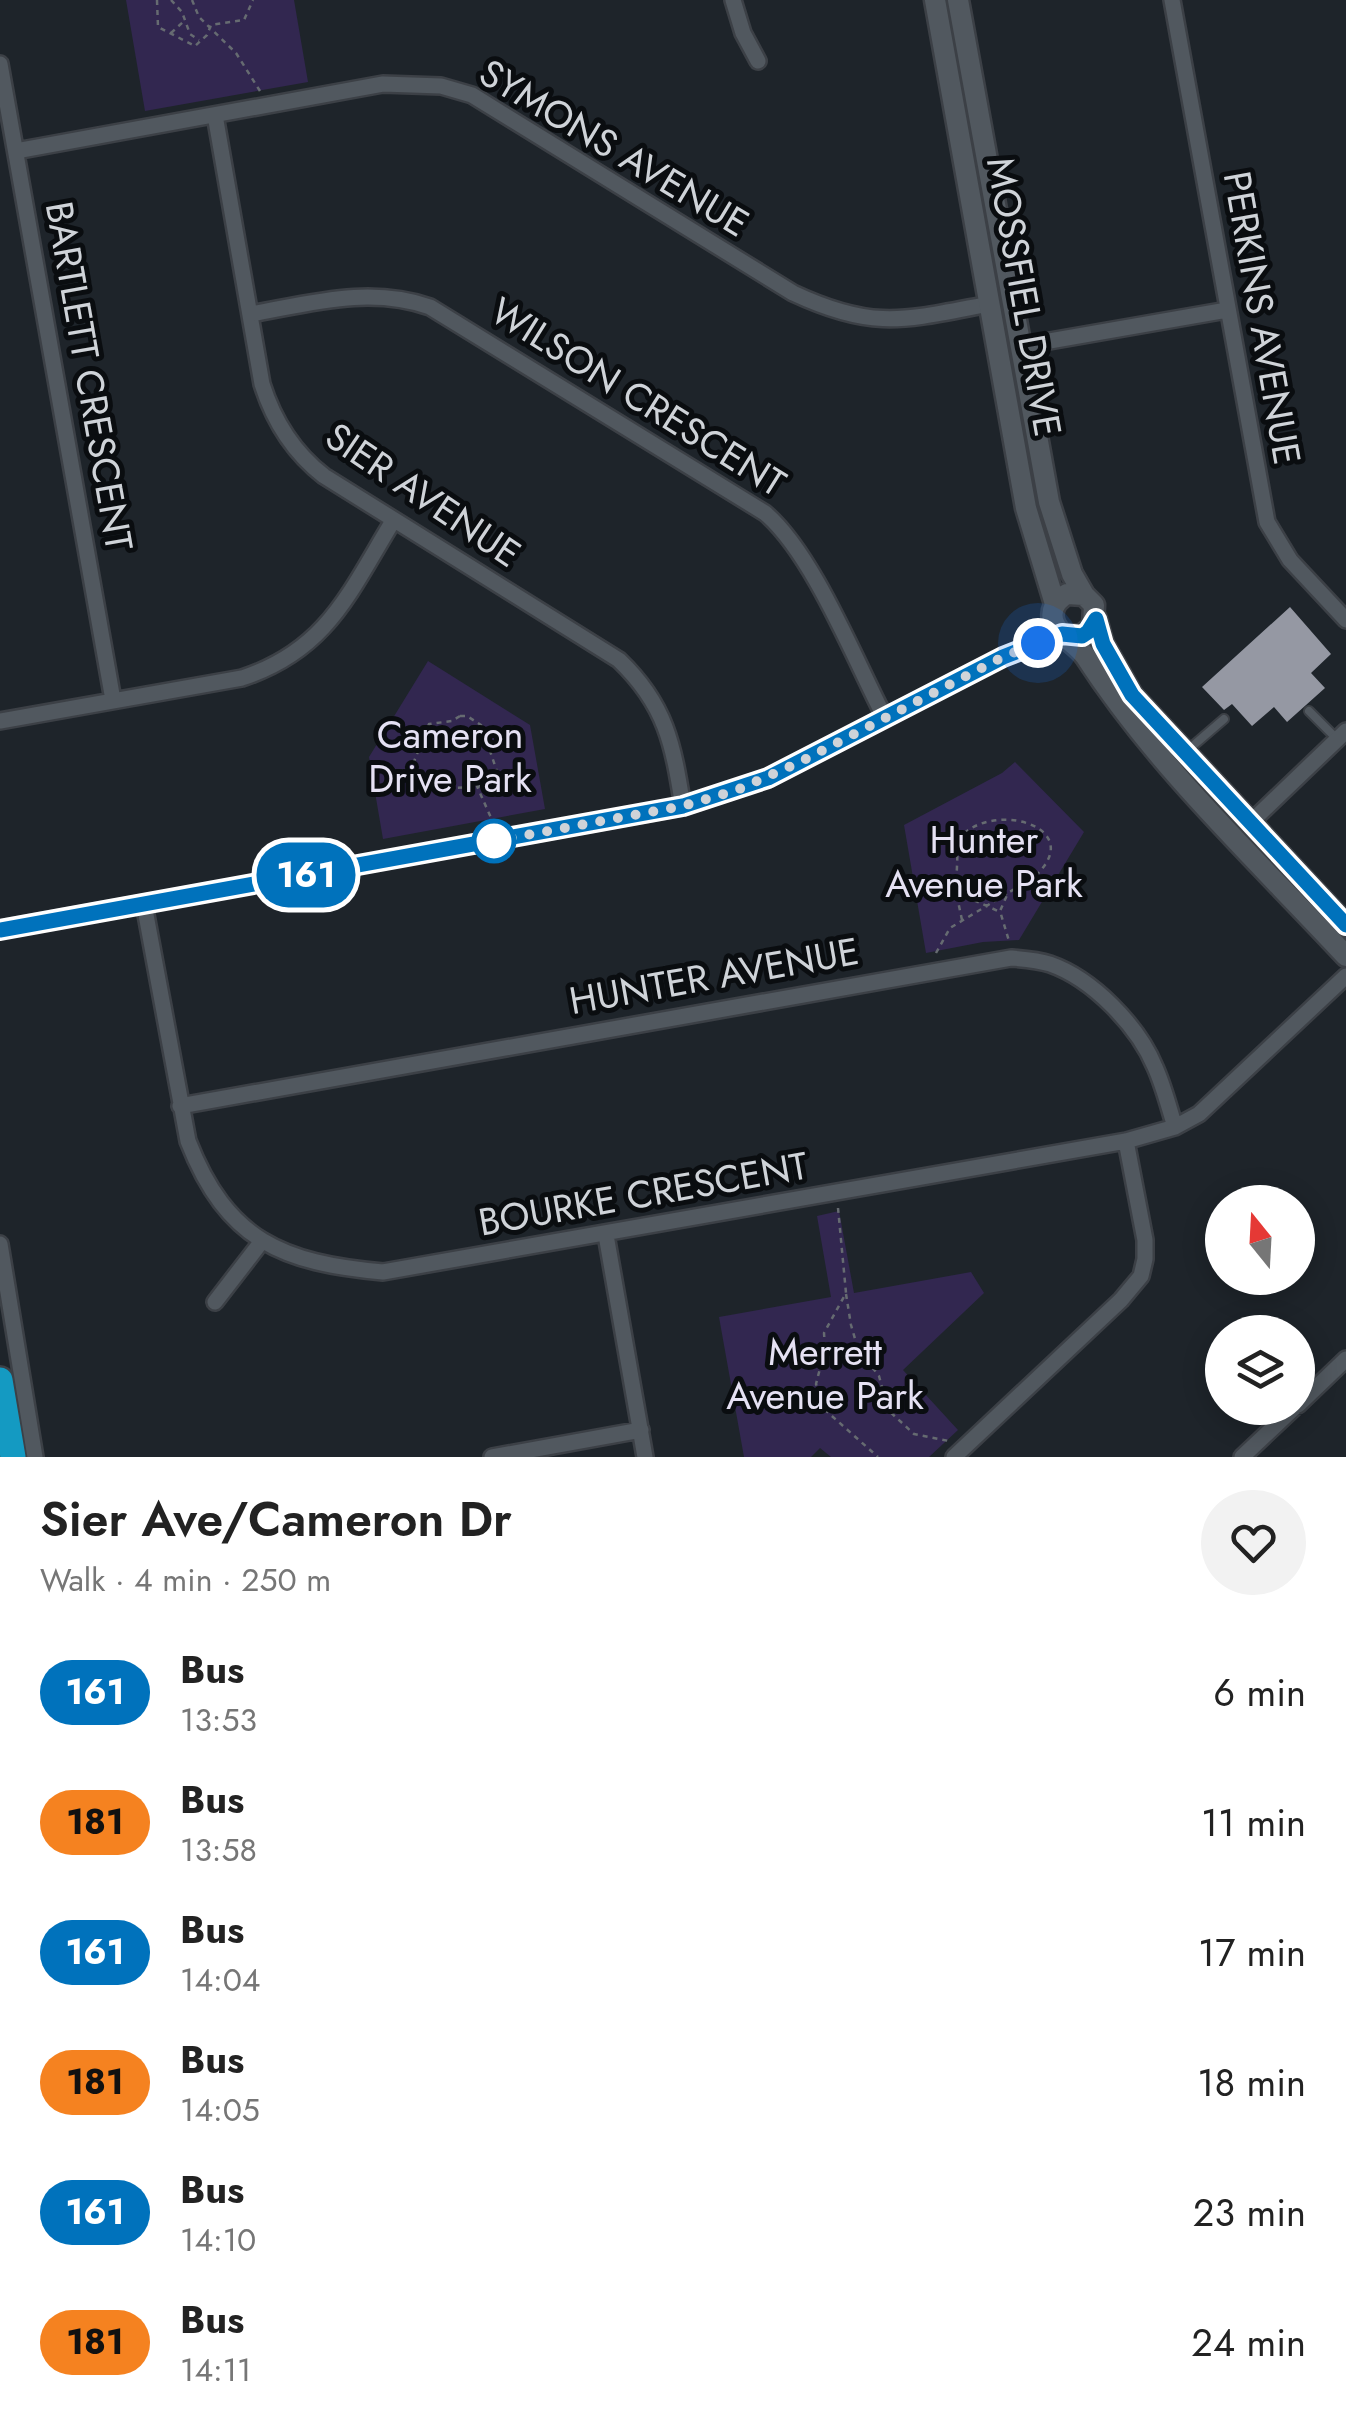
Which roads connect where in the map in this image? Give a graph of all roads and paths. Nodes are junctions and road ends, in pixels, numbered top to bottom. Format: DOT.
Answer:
graph roads {
  1 [pos="157,0"];
  2 [pos="171,0"];
  3 [pos="192,0"];
  4 [pos="254,0"];
  5 [pos="733,0"];
  6 [pos="934,0"];
  7 [pos="958,0"];
  8 [pos="1172,0"];
  9 [pos="183,22"];
  10 [pos="210,28"];
  11 [pos="170,34"];
  12 [pos="200,41"];
  13 [pos="758,61"];
  14 [pos="0,64"];
  15 [pos="268,105"];
  16 [pos="215,115"];
  17 [pos="16,151"];
  18 [pos="1012,301"];
  19 [pos="989,304"];
  20 [pos="1228,310"];
  21 [pos="250,314"];
  22 [pos="1021,346"];
  23 [pos="998,349"];
  24 [pos="393,521"];
  25 [pos="1084,595"];
  26 [pos="1054,608"];
  27 [pos="1096,619"];
  28 [pos="1346,620"];
  29 [pos="1064,634"];
  30 [pos="1003,657"];
  31 [pos="114,700"];
  32 [pos="1309,711"];
  33 [pos="884,716"];
  34 [pos="1224,719"];
  35 [pos="0,721"];
  36 [pos="1341,735"];
  37 [pos="1185,752"];
  38 [pos="468,766"];
  39 [pos="477,787"];
  40 [pos="683,806"];
  41 [pos="492,820"];
  42 [pos="1243,829"];
  43 [pos="956,892"];
  44 [pos="1008,892"];
  45 [pos="144,904"];
  46 [pos="984,907"];
  47 [pos="1000,911"];
  48 [pos="962,920"];
  49 [pos="1346,925"];
  50 [pos="0,930"];
  51 [pos="1009,941"];
  52 [pos="936,953"];
  53 [pos="1346,956"];
  54 [pos="1346,976"];
  55 [pos="180,1106"];
  56 [pos="1175,1128"];
  57 [pos="1126,1141"];
  58 [pos="839,1192"];
  59 [pos="606,1235"];
  60 [pos="262,1241"];
  61 [pos="0,1244"];
  62 [pos="846,1292"];
  63 [pos="215,1302"];
  64 [pos="1346,1359"];
  65 [pos="0,1380"];
  66 [pos="1315,1388"];
  67 [pos="3,1416"];
  68 [pos="1276,1425"];
  69 [pos="641,1430"];
  70 [pos="958,1453"];
  71 [pos="14,1457"];
  72 [pos="35,1457"];
  73 [pos="492,1457"];
  74 [pos="645,1457"];
  75 [pos="878,1457"];
  76 [pos="1242,1457"];
  1 -- 11 [label="path"];
  2 -- 9 [label="path"];
  3 -- 10 [label="path"];
  4 -- 10 [label="path"];
  5 -- 13 [label="street"];
  6 -- 19 [label="street, MOSSFIEL DRIVE"];
  7 -- 18 [label="street, MOSSFIEL DRIVE"];
  8 -- 20 [label="street, PERKINS AVENUE"];
  9 -- 11 [label="path"];
  9 -- 12 [label="path"];
  10 -- 12 [label="path"];
  10 -- 15 [label="path"];
  11 -- 12 [label="path"];
  14 -- 17 [label="street, BARTLETT CRESCENT"];
  15 -- 16 [label="street, SYMONS AVENUE"];
  15 -- 19 [label="street, SYMONS AVENUE"];
  16 -- 17 [label="street, SYMONS AVENUE"];
  16 -- 21 [label="street, SIER AVENUE"];
  17 -- 31 [label="street, BARTLETT CRESCENT"];
  18 -- 19 [label="street"];
  18 -- 22 [label="street, MOSSFIEL DRIVE"];
  19 -- 23 [label="street, MOSSFIEL DRIVE"];
  20 -- 22 [label="street"];
  20 -- 28 [label="street, PERKINS AVENUE"];
  21 -- 24 [label="street, SIER AVENUE"];
  21 -- 33 [label="street, WILSON CRESCENT"];
  22 -- 23 [label="street"];
  22 -- 25 [label="street, MOSSFIEL DRIVE"];
  23 -- 26 [label="street, MOSSFIEL DRIVE"];
  24 -- 31 [label="street"];
  24 -- 40 [label="street, SIER AVENUE"];
  25 -- 26 [label="street"];
  25 -- 27 [label="street"];
  26 -- 29 [label="street"];
  26 -- 30 [label="street"];
  27 -- 29 [label="street"];
  27 -- 37 [label="street"];
  29 -- 30 [label="street"];
  29 -- 42 [label="street"];
  30 -- 33 [label="street"];
  31 -- 35 [label="street"];
  32 -- 36 [label="lane"];
  33 -- 40 [label="street"];
  34 -- 37 [label="lane"];
  36 -- 42 [label="street"];
  37 -- 42 [label="street"];
  38 -- 39 [label="path"];
  39 -- 39 [label="path"];
  39 -- 41 [label="path"];
  40 -- 45 [label="street"];
  42 -- 49 [label="street"];
  42 -- 53 [label="street"];
  43 -- 44 [label="path"];
  43 -- 46 [label="path"];
  43 -- 48 [label="path"];
  44 -- 46 [label="path"];
  44 -- 47 [label="path"];
  45 -- 50 [label="street"];
  45 -- 55 [label="street, BOURKE CRESCENT"];
  46 -- 47 [label="path"];
  46 -- 48 [label="path"];
  47 -- 51 [label="path"];
  48 -- 52 [label="path"];
  54 -- 56 [label="street, BOURKE CRESCENT"];
  55 -- 56 [label="street, HUNTER AVENUE"];
  55 -- 60 [label="street, BOURKE CRESCENT"];
  56 -- 57 [label="street, BOURKE CRESCENT"];
  57 -- 58 [label="street, BOURKE CRESCENT"];
  57 -- 70 [label="street"];
  58 -- 59 [label="street, BOURKE CRESCENT"];
  58 -- 62 [label="path"];
  59 -- 60 [label="street, BOURKE CRESCENT"];
  59 -- 69 [label="street"];
  60 -- 63 [label="street"];
  61 -- 72 [label="street"];
  62 -- 70 [label="path"];
  62 -- 75 [label="path"];
  64 -- 66 [label="street"];
  65 -- 67 [label="highway"];
  67 -- 71 [label="highway"];
  68 -- 76 [label="street"];
  69 -- 73 [label="street"];
  69 -- 74 [label="street"];
}
